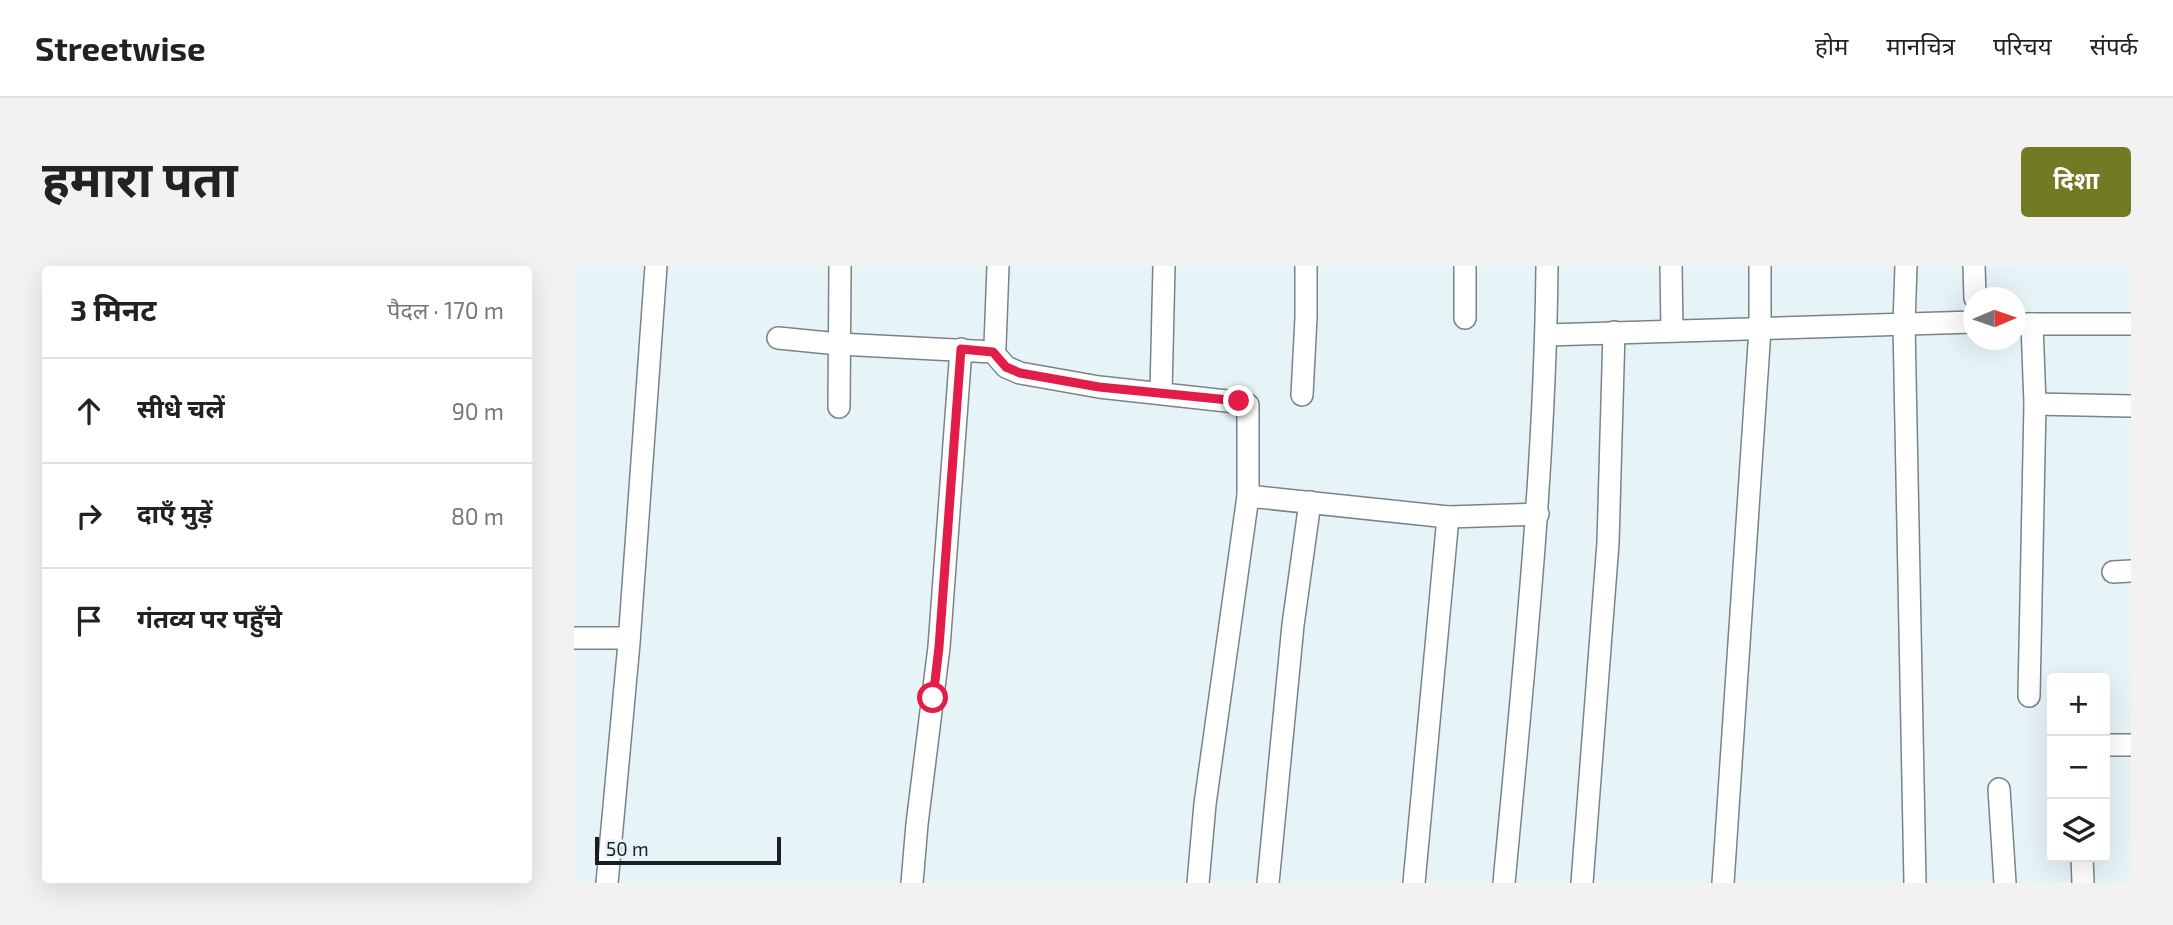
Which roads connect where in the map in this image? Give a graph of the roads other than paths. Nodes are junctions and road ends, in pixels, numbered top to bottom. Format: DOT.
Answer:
graph roads {
  1 [pos="656,266"];
  2 [pos="840,266"];
  3 [pos="998,266"];
  4 [pos="1164,266"];
  5 [pos="1306,266"];
  6 [pos="1465,266"];
  7 [pos="1547,266"];
  8 [pos="1671,266"];
  9 [pos="1760,266"];
  10 [pos="1906,266"];
  11 [pos="1974,266"];
  12 [pos="1975,287"];
  13 [pos="1465,318"];
  14 [pos="1963,322"];
  15 [pos="1904,324"];
  16 [pos="2026,324"];
  17 [pos="2131,324"];
  18 [pos="1760,329"];
  19 [pos="1672,331"];
  20 [pos="1614,332"];
  21 [pos="1546,335"];
  22 [pos="778,338"];
  23 [pos="2026,339"];
  24 [pos="839,344"];
  25 [pos="961,349"];
  26 [pos="993,352"];
  27 [pos="1161,393"];
  28 [pos="1301,395"];
  29 [pos="2035,404"];
  30 [pos="2131,405"];
  31 [pos="839,407"];
  32 [pos="1248,496"];
  33 [pos="1310,502"];
  34 [pos="1538,514"];
  35 [pos="1448,517"];
  36 [pos="574,638"];
  37 [pos="629,638"];
  38 [pos="2029,696"];
  39 [pos="2110,745"];
  40 [pos="2131,745"];
  41 [pos="1999,789"];
  42 [pos="2082,862"];
  43 [pos="607,883"];
  44 [pos="912,883"];
  45 [pos="1198,883"];
  46 [pos="1268,883"];
  47 [pos="1414,883"];
  48 [pos="1504,883"];
  49 [pos="1582,883"];
  50 [pos="1723,883"];
  51 [pos="1915,883"];
  52 [pos="2005,883"];
  53 [pos="2083,883"];
  1 -- 37 [label="street"];
  2 -- 24 [label="street"];
  3 -- 26 [label="street"];
  4 -- 27 [label="street"];
  5 -- 28 [label="street"];
  6 -- 13 [label="street"];
  7 -- 21 [label="street"];
  8 -- 19 [label="street"];
  9 -- 18 [label="street"];
  10 -- 15 [label="street"];
  11 -- 12 [label="street"];
  14 -- 15 [label="street"];
  15 -- 18 [label="street"];
  15 -- 51 [label="street"];
  16 -- 17 [label="street"];
  18 -- 19 [label="street"];
  18 -- 50 [label="street"];
  19 -- 20 [label="street"];
  20 -- 21 [label="street"];
  20 -- 49 [label="street"];
  21 -- 34 [label="street"];
  22 -- 24 [label="street"];
  23 -- 29 [label="street"];
  24 -- 25 [label="street"];
  24 -- 31 [label="street"];
  25 -- 26 [label="street"];
  25 -- 44 [label="street"];
  26 -- 27 [label="street"];
  27 -- 32 [label="street"];
  29 -- 30 [label="street"];
  29 -- 38 [label="street"];
  32 -- 33 [label="street"];
  32 -- 45 [label="street"];
  33 -- 35 [label="street"];
  33 -- 46 [label="street"];
  34 -- 35 [label="street"];
  34 -- 48 [label="street"];
  35 -- 47 [label="street"];
  36 -- 37 [label="street"];
  37 -- 43 [label="street"];
  39 -- 40 [label="street"];
  41 -- 52 [label="street"];
  42 -- 53 [label="street"];
}
